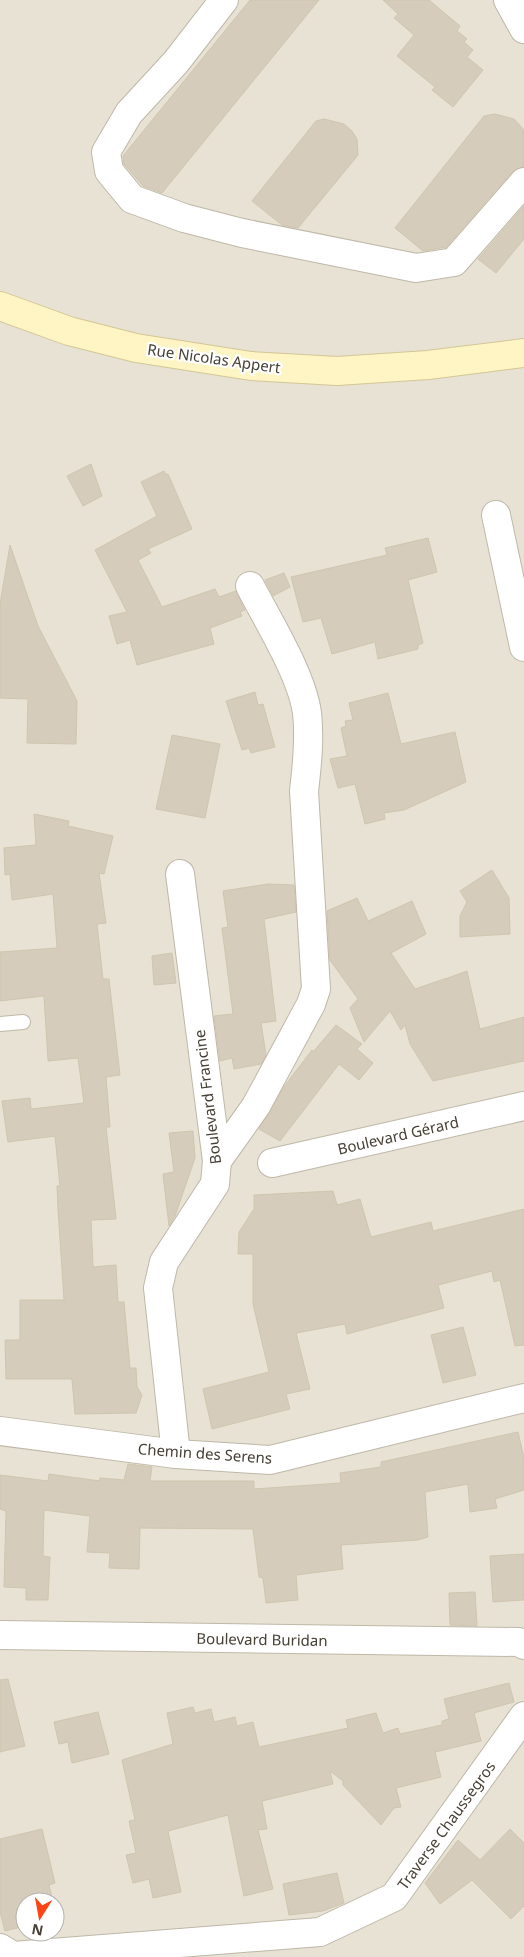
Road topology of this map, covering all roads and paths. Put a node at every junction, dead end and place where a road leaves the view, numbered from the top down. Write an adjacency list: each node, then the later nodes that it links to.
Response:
1 (224, 0): 4 (street)
2 (508, 0): 3 (street)
3 (524, 29)
4 (524, 182)
5 (0, 306): 6 (street, Rue Nicolas Appert)
6 (524, 352)
7 (496, 515): 9 (street)
8 (250, 586): 14 (street)
9 (524, 647)
10 (180, 874): 14 (street, Boulevard Francine)
11 (23, 1022): 12 (lane)
12 (0, 1024)
13 (524, 1106): 15 (street, Boulevard Gérard)
14 (217, 1160): 18 (street, Boulevard Francine)
15 (272, 1163)
16 (524, 1398): 18 (street, Chemin des Serens)
17 (0, 1431): 18 (street, Chemin des Serens)
18 (176, 1454)
19 (0, 1635): 20 (street, Boulevard Buridan)
20 (524, 1645)
21 (524, 1716): 22 (street, Traverse Chaussegros)
22 (0, 1948)

